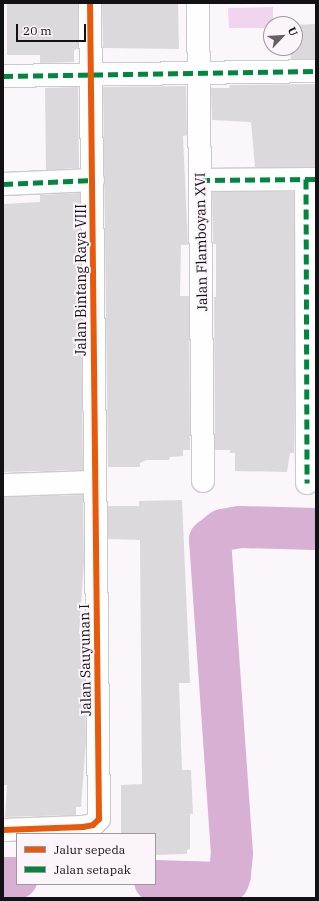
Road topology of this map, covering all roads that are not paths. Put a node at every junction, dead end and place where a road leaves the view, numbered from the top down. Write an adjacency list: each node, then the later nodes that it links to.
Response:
1 (90, 3): 6 (street, Jalan Bintang Raya VIII)
2 (198, 3): 4 (street, Jalan Flamboyan XVI)
3 (316, 71): 4 (street)
4 (199, 72): 6 (street); 9 (street, Jalan Flamboyan XVI)
5 (3, 76): 6 (street)
6 (91, 77): 8 (street, Jalan Bintang Raya VIII)
7 (311, 179): 9 (street); 13 (street)
8 (93, 180): 10 (street); 12 (street, Jalan Bintang Raya VIII)
9 (200, 180): 11 (street, Jalan Flamboyan XVI)
10 (3, 184)
11 (203, 481)
12 (95, 482): 14 (street); 15 (street, Jalan Sauyunan I)
13 (306, 483)
14 (3, 485)
15 (3, 830)

